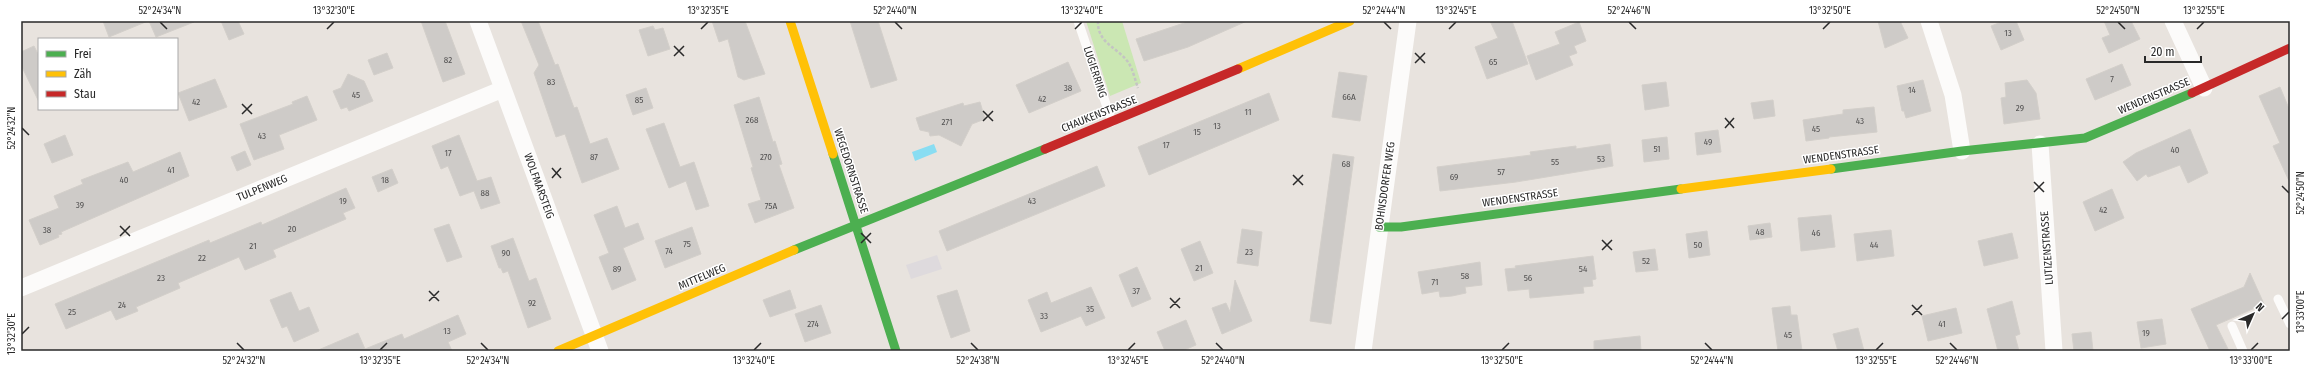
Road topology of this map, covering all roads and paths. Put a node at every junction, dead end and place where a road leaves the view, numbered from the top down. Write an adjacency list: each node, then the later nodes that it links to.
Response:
1 (478, 21): 12 (street, WOLFMARSTEIG)
2 (790, 21): 16 (street, WEGEDORNSTRASSE)
3 (1078, 21): 13 (lane, LUGIERRING)
4 (1098, 21): 10 (path)
5 (1350, 21): 13 (street, CHAUKENSTRASSE)
6 (1408, 21): 17 (street, BOHNSDORFER WEG)
7 (1930, 21): 15 (street)
8 (2173, 21): 11 (street)
9 (2290, 48): 11 (street, WENDENSTRASSE)
10 (1138, 88)
11 (2204, 88): 14 (street, WENDENSTRASSE)
12 (503, 89): 18 (street, TULPENWEG); 22 (street, WOLFMARSTEIG)
13 (1112, 122): 16 (street, CHAUKENSTRASSE)
14 (2040, 144): 15 (street, WENDENSTRASSE); 26 (street, LUTIZENSTRASSE)
15 (1962, 151): 17 (street, WENDENSTRASSE)
16 (855, 224): 22 (street, MITTELWEG); 24 (street, WEGEDORNSTRASSE)
17 (1379, 227): 25 (street, BOHNSDORFER WEG)
18 (21, 288)
19 (2278, 299): 20 (lane)
20 (2290, 324)
21 (2232, 326): 27 (lane)
22 (597, 344): 23 (street, MITTELWEG)
23 (558, 351)
24 (896, 351)
25 (1363, 351)
26 (2054, 351)
27 (2243, 351)

